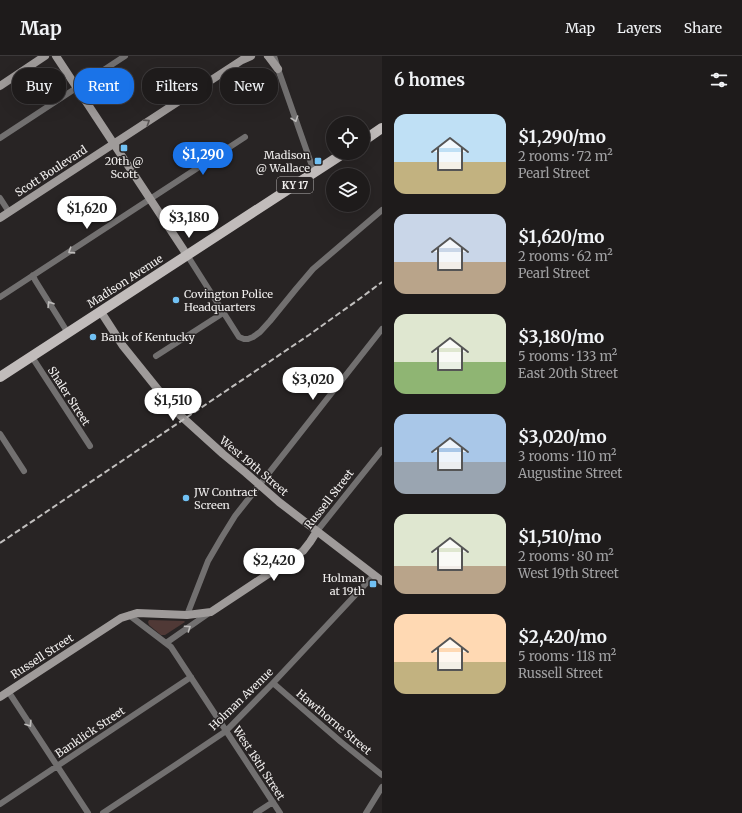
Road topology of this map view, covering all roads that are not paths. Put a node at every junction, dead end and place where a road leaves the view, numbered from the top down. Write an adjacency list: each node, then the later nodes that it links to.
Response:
1 (45, 56): 13 (street)
2 (56, 56): 12 (street)
3 (125, 56): 8 (street)
4 (251, 56): 7 (street, Scott Boulevard)
5 (268, 56): 9 (street)
6 (274, 56): 10 (street)
7 (244, 58): 20 (street, Scott Boulevard, one-way to 7)
8 (106, 68)
9 (277, 68)
10 (278, 68)
11 (278, 69): 22 (street, one-way to 22)
12 (74, 83)
13 (0, 86)
14 (74, 89): 19 (street)
15 (88, 104): 20 (street)
16 (382, 128): 17 (main road)
17 (370, 136)
18 (245, 137): 24 (street)
19 (0, 138)
20 (114, 143): 24 (street); 26 (street, Scott Boulevard)
21 (333, 160): 22 (main road, Madison Avenue / KY 17)
22 (315, 172): 28 (main road, Madison Avenue / KY 17)
23 (0, 198): 26 (street)
24 (151, 199): 28 (street); 29 (street, one-way to 29)
25 (382, 210): 32 (street)
26 (9, 212): 27 (street, Scott Boulevard)
27 (0, 218)
28 (187, 255): 31 (main road, Madison Avenue / KY 17); 32 (street)
29 (33, 275): 30 (street); 34 (street, one-way to 29)
30 (0, 297)
31 (101, 312): 34 (main road, Madison Avenue / KY 17); 42 (street, West 19th Street)
32 (223, 313): 35 (street)
33 (382, 329): 42 (street)
34 (68, 333): 36 (main road, Madison Avenue / KY 17)
35 (156, 356)
36 (32, 357): 37 (main road, Madison Avenue / KY 17); 39 (street, Shaler Street)
37 (0, 377)
38 (0, 434): 41 (street)
39 (90, 446)
40 (381, 453): 43 (street, Russell Street)
41 (24, 471)
42 (260, 484): 43 (street, West 19th Street); 48 (street)
43 (317, 531): 44 (street, West 19th Street); 46 (street, Russell Street)
44 (374, 575): 45 (street, West 19th Street); 51 (street, Holman Avenue)
45 (382, 581)
46 (211, 612): 48 (street, Russell Street); 49 (street, Russell Street, one-way to 46)
47 (129, 615): 48 (street, Russell Street); 49 (street, West 18th Street); 52 (street, Russell Street)
48 (187, 615)
49 (166, 643): 50 (street, West 18th Street)
50 (191, 677): 54 (street, West 18th Street); 55 (street, Banklick Street)
51 (273, 683): 54 (street, Holman Avenue); 56 (street, Hawthorne Street)
52 (8, 691): 53 (street, Russell Street); 55 (street, one-way to 55)
53 (0, 697)
54 (226, 731): 58 (street, West 18th Street); 61 (street, Holman Avenue)
55 (57, 766): 59 (street, Banklick Street); 60 (street)
56 (382, 775)
57 (382, 787): 64 (street)
58 (273, 802): 62 (street); 63 (street, West 18th Street)
59 (0, 804)
60 (88, 813)
61 (102, 813)
62 (256, 813)
63 (280, 813)
64 (366, 813)

